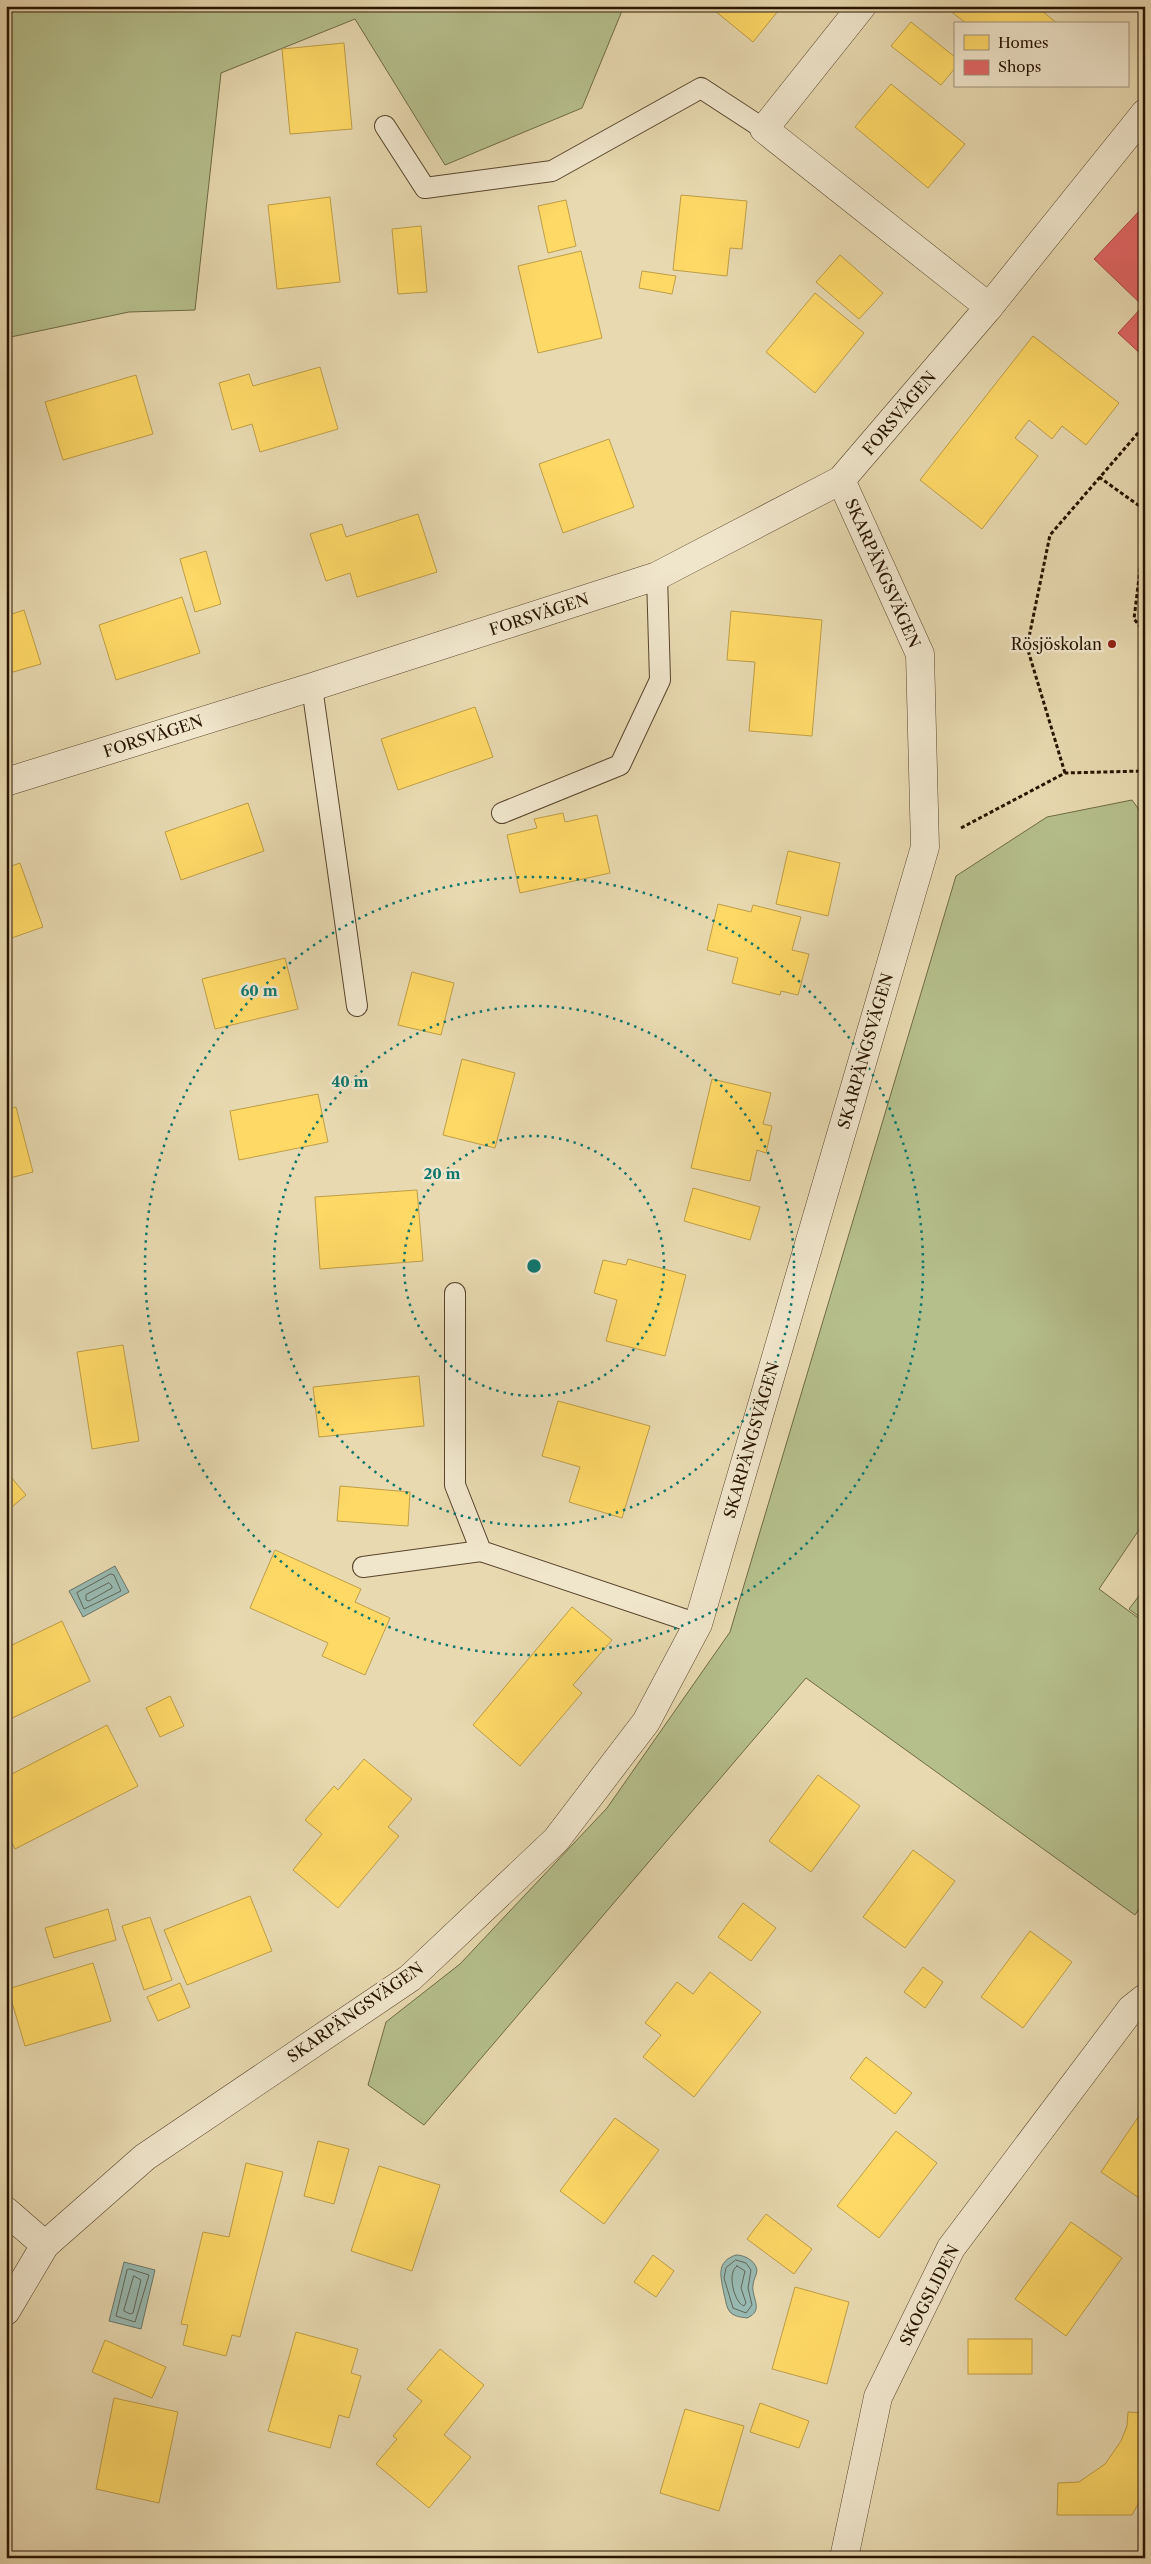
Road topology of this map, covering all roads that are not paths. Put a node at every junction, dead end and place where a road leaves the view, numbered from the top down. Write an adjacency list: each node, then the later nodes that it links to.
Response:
1 (862, 6): 4 (street)
2 (1145, 113): 5 (street, FORSVÄGEN)
3 (385, 126): 4 (lane)
4 (764, 129): 5 (street)
5 (989, 307): 6 (street, FORSVÄGEN)
6 (841, 480): 7 (street, FORSVÄGEN); 15 (street, SKARPÄNGSVÄGEN)
7 (657, 576): 8 (street, FORSVÄGEN); 10 (lane)
8 (312, 687): 9 (street, FORSVÄGEN); 11 (lane)
9 (6, 782)
10 (502, 813)
11 (357, 1006)
12 (455, 1293): 13 (lane)
13 (481, 1551): 14 (lane); 15 (lane)
14 (363, 1567)
15 (698, 1624): 18 (street, SKARPÄNGSVÄGEN)
16 (1145, 1998): 20 (street, SKOGSLIDEN)
17 (6, 2211): 18 (street)
18 (46, 2245): 19 (street, SKARPÄNGSVÄGEN)
19 (6, 2311)
20 (844, 2558)

